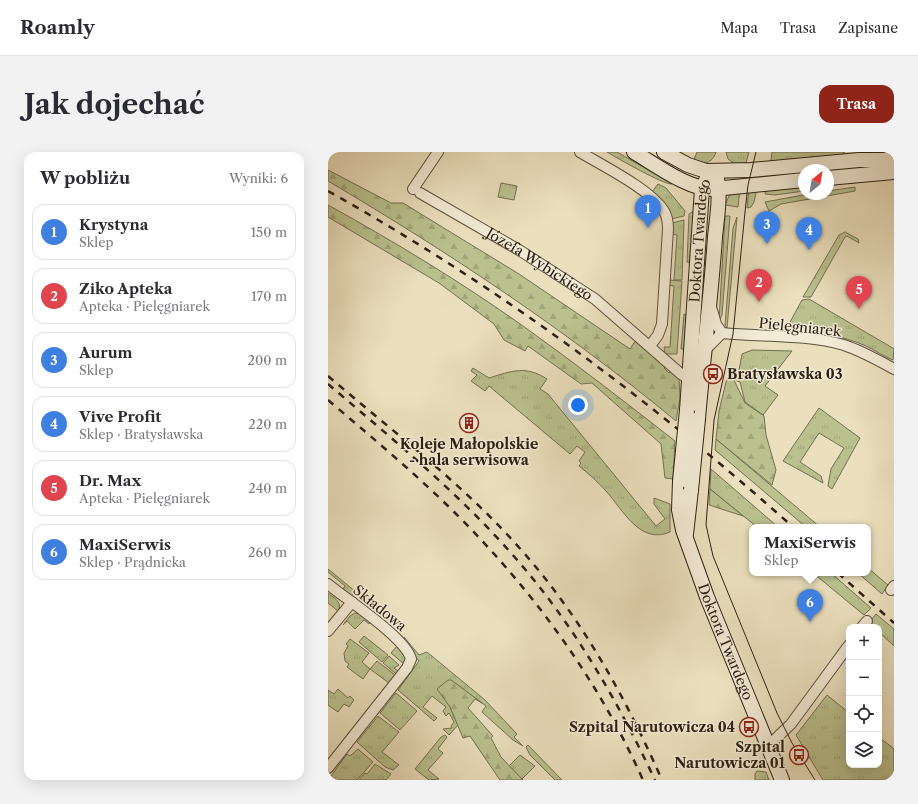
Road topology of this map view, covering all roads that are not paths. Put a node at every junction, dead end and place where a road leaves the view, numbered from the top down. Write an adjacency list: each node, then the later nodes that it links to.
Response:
1 (438, 152): 14 (street, Józefa Wybickiego)
2 (580, 152): 14 (street)
3 (634, 152): 10 (street)
4 (664, 152): 6 (street)
5 (894, 160): 6 (street)
6 (715, 171): 10 (street, Doktora Twardego); 11 (street, Doktora Twardego)
7 (894, 172): 8 (street)
8 (834, 177)
9 (798, 181): 11 (street)
10 (702, 189): 11 (street); 17 (street, Doktora Twardego)
11 (718, 189): 12 (street, Doktora Twardego)
12 (710, 306): 13 (street); 15 (street, Doktora Twardego)
13 (722, 333): 15 (street); 16 (street, Pielęgniarek)
14 (650, 346): 17 (street, Józefa Wybickiego)
15 (703, 352): 18 (street, Doktora Twardego, bridge)
16 (894, 369)
17 (690, 379): 18 (street, Doktora Twardego, bridge)
18 (686, 536): 23 (street, Doktora Twardego)
19 (328, 584): 20 (street, Składowa)
20 (352, 602): 21 (street); 24 (street, Składowa)
21 (328, 631)
22 (846, 649): 23 (street)
23 (768, 746): 25 (street, Doktora Twardego)
24 (328, 768)
25 (782, 780)

